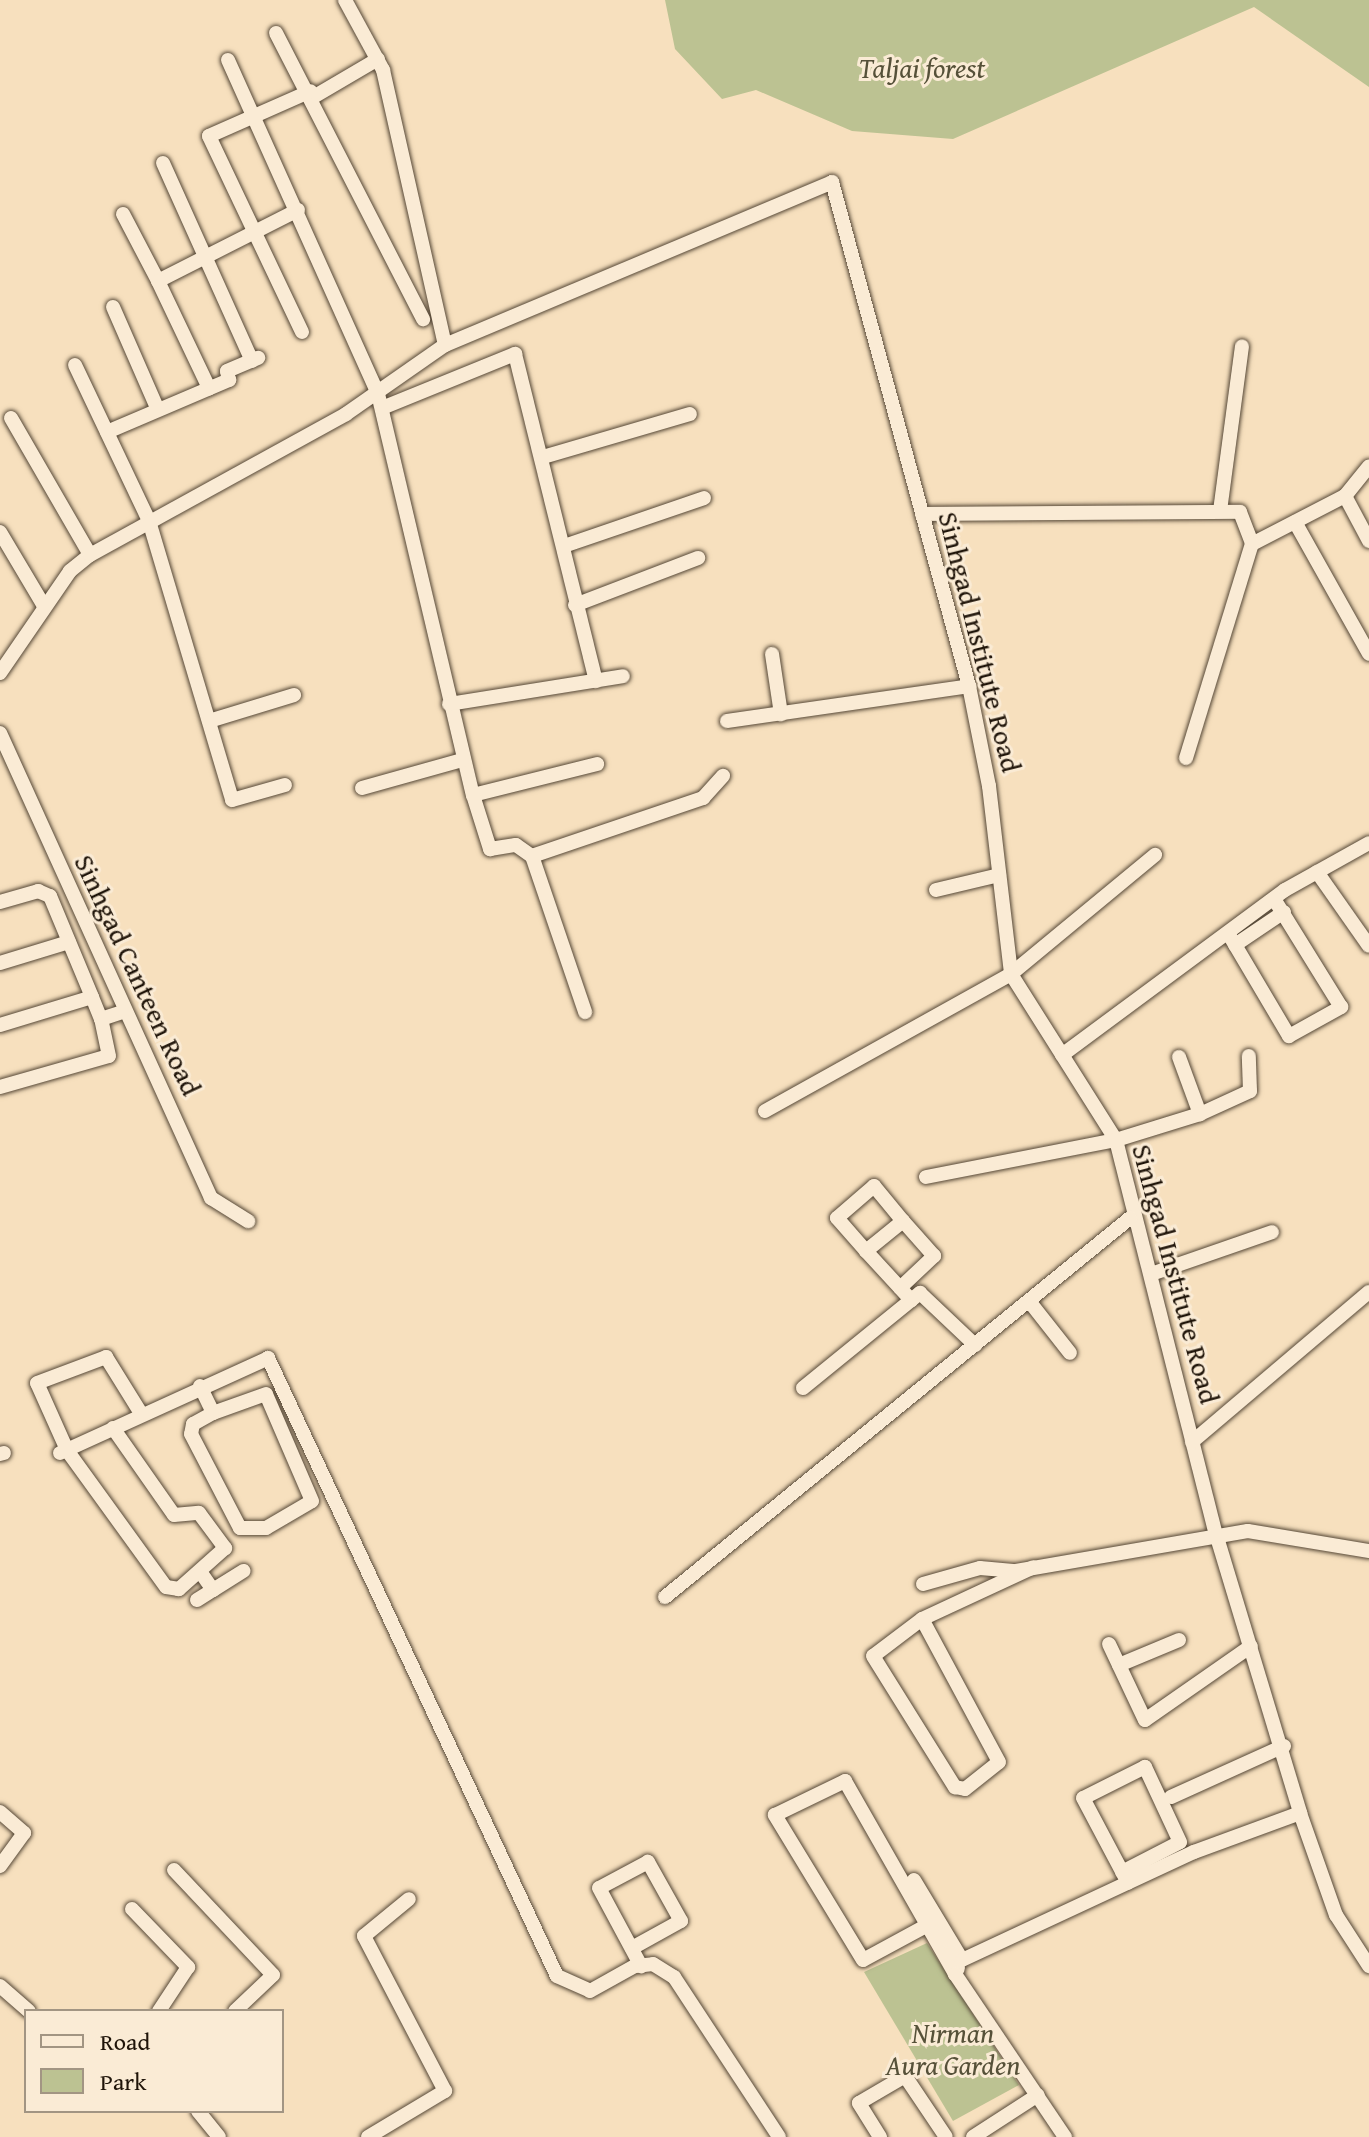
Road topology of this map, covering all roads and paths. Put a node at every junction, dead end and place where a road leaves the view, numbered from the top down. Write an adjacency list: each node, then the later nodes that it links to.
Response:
1 (345, 0): 3 (street)
2 (276, 33): 5 (street)
3 (378, 59): 5 (street); 16 (street)
4 (228, 60): 6 (street)
5 (313, 94): 6 (street); 14 (street)
6 (255, 116): 8 (street); 10 (street)
7 (163, 163): 11 (street)
8 (298, 210): 10 (street); 20 (street)
9 (123, 214): 12 (street)
10 (255, 232): 11 (street); 15 (street)
11 (206, 257): 12 (street); 19 (street)
12 (158, 281): 19 (street)
13 (113, 307): 21 (street)
14 (423, 319)
15 (302, 332)
16 (445, 345): 20 (street); 30 (street, Sinhgad Institute Road)
17 (1242, 346): 29 (street)
18 (75, 365): 24 (street)
19 (209, 388): 21 (street)
20 (380, 401): 25 (street); 31 (street); 48 (street)
21 (158, 410): 24 (street)
22 (690, 414): 25 (street)
23 (11, 418): 37 (street)
24 (107, 432): 31 (street)
25 (543, 457): 36 (street)
26 (1369, 466): 27 (street)
27 (1345, 496): 32 (street); 34 (street)
28 (704, 498): 36 (street)
29 (1220, 511): 30 (street); 35 (street)
30 (922, 514): 46 (street, Sinhgad Institute Road)
31 (149, 521): 37 (street); 50 (street)
32 (1295, 522): 35 (street); 42 (street)
33 (0, 532): 40 (street)
34 (1369, 541)
35 (1252, 544): 53 (street)
36 (564, 546): 39 (street)
37 (90, 555): 40 (street)
38 (698, 558): 39 (street)
39 (575, 605): 45 (street)
40 (44, 606): 43 (street)
41 (772, 654): 49 (street)
42 (1369, 654)
43 (0, 673)
44 (623, 676): 45 (street)
45 (596, 681): 48 (street)
46 (969, 686): 49 (street); 64 (street, Sinhgad Institute Road)
47 (294, 695): 50 (street)
48 (449, 704): 54 (street)
49 (781, 714): 51 (street)
50 (209, 721): 57 (street)
51 (727, 721)
52 (0, 733): 77 (street, Sinhgad Canteen Road)
53 (1186, 758)
54 (462, 760): 58 (street); 59 (street)
55 (597, 764): 59 (street)
56 (723, 776): 62 (street)
57 (285, 785)
58 (362, 788)
59 (473, 795): 62 (street)
60 (1369, 843): 63 (street)
61 (1155, 855): 75 (street)
62 (532, 856): 78 (street)
63 (1317, 872): 66 (street); 73 (street)
64 (999, 875): 65 (street); 75 (street, Sinhgad Institute Road)
65 (936, 890)
66 (1274, 899): 68 (street); 69 (street)
67 (0, 902): 72 (street)
68 (1284, 912): 70 (street); 71 (street)
69 (1252, 915): 70 (street); 71 (street)
70 (1260, 929): 71 (street)
71 (1231, 939): 81 (street)
72 (69, 942): 74 (street); 76 (street)
73 (1369, 946)
74 (0, 963)
75 (1011, 974): 81 (street, Sinhgad Institute Road); 85 (street)
76 (92, 997): 79 (street); 80 (street)
77 (123, 1012): 79 (street); 90 (street, Sinhgad Canteen Road)
78 (585, 1012)
79 (101, 1019): 84 (street)
80 (0, 1025)
81 (1062, 1055): 87 (street, Sinhgad Institute Road)
82 (1249, 1056): 86 (street)
83 (1179, 1057): 86 (street)
84 (0, 1087)
85 (765, 1111)
86 (1200, 1114): 87 (street)
87 (1116, 1140): 88 (street); 89 (street, Sinhgad Institute Road)
88 (926, 1177)
89 (1130, 1218): 94 (street, Sinhgad Institute Road); 98 (street)
90 (248, 1221)
91 (903, 1221): 93 (street); 93 (street); 95 (street)
92 (1272, 1232): 94 (street)
93 (866, 1251): 95 (street)
94 (1151, 1274): 106 (street, Sinhgad Institute Road)
95 (900, 1288): 97 (street)
96 (1369, 1292): 106 (street)
97 (911, 1300): 99 (street); 102 (street)
98 (1029, 1301): 99 (street); 100 (street)
99 (975, 1345): 115 (street)
100 (1070, 1353)
101 (200, 1386): 103 (street); 104 (street); 134 (street)
102 (803, 1388)
103 (213, 1413): 103 (street)
104 (142, 1415): 105 (street); 107 (street)
105 (113, 1428): 107 (street); 112 (street)
106 (1192, 1442): 108 (street, Sinhgad Institute Road)
107 (63, 1452): 112 (street)
108 (1216, 1534): 109 (street); 110 (street); 120 (street, Sinhgad Institute Road)
109 (1369, 1551)
110 (1034, 1567): 113 (street); 117 (street)
111 (244, 1571): 114 (street)
112 (201, 1573): 114 (street)
113 (923, 1584)
114 (213, 1590): 116 (street)
115 (665, 1597)
116 (197, 1600)
117 (922, 1619): 117 (street)
118 (1179, 1640): 121 (street)
119 (1109, 1644): 121 (street)
120 (1251, 1646): 121 (street); 122 (street, Sinhgad Institute Road)
121 (1119, 1665)
122 (1284, 1746): 123 (street); 125 (street, Sinhgad Institute Road)
123 (1171, 1797)
124 (0, 1812): 126 (street)
125 (1300, 1813): 128 (street); 135 (street, Sinhgad Institute Road)
126 (0, 1866)
127 (174, 1870): 140 (street)
128 (1125, 1878): 128 (street); 136 (street)
129 (914, 1880): 136 (street)
130 (409, 1899): 144 (street)
131 (132, 1909): 139 (street)
132 (924, 1927): 132 (street); 136 (street)
133 (632, 1948): 133 (street); 134 (street)
134 (641, 1966): 145 (street)
135 (1369, 1966)
136 (958, 1967): 141 (street)
137 (0, 1986): 138 (street)
138 (27, 2009)
139 (160, 2009)
140 (237, 2009)
141 (1038, 2095): 148 (street); 149 (street)
142 (200, 2113): 143 (street)
143 (219, 2137)
144 (368, 2137)
145 (779, 2137)
146 (880, 2137): 147 (street)
147 (946, 2137)
148 (973, 2137)
149 (1065, 2137)

